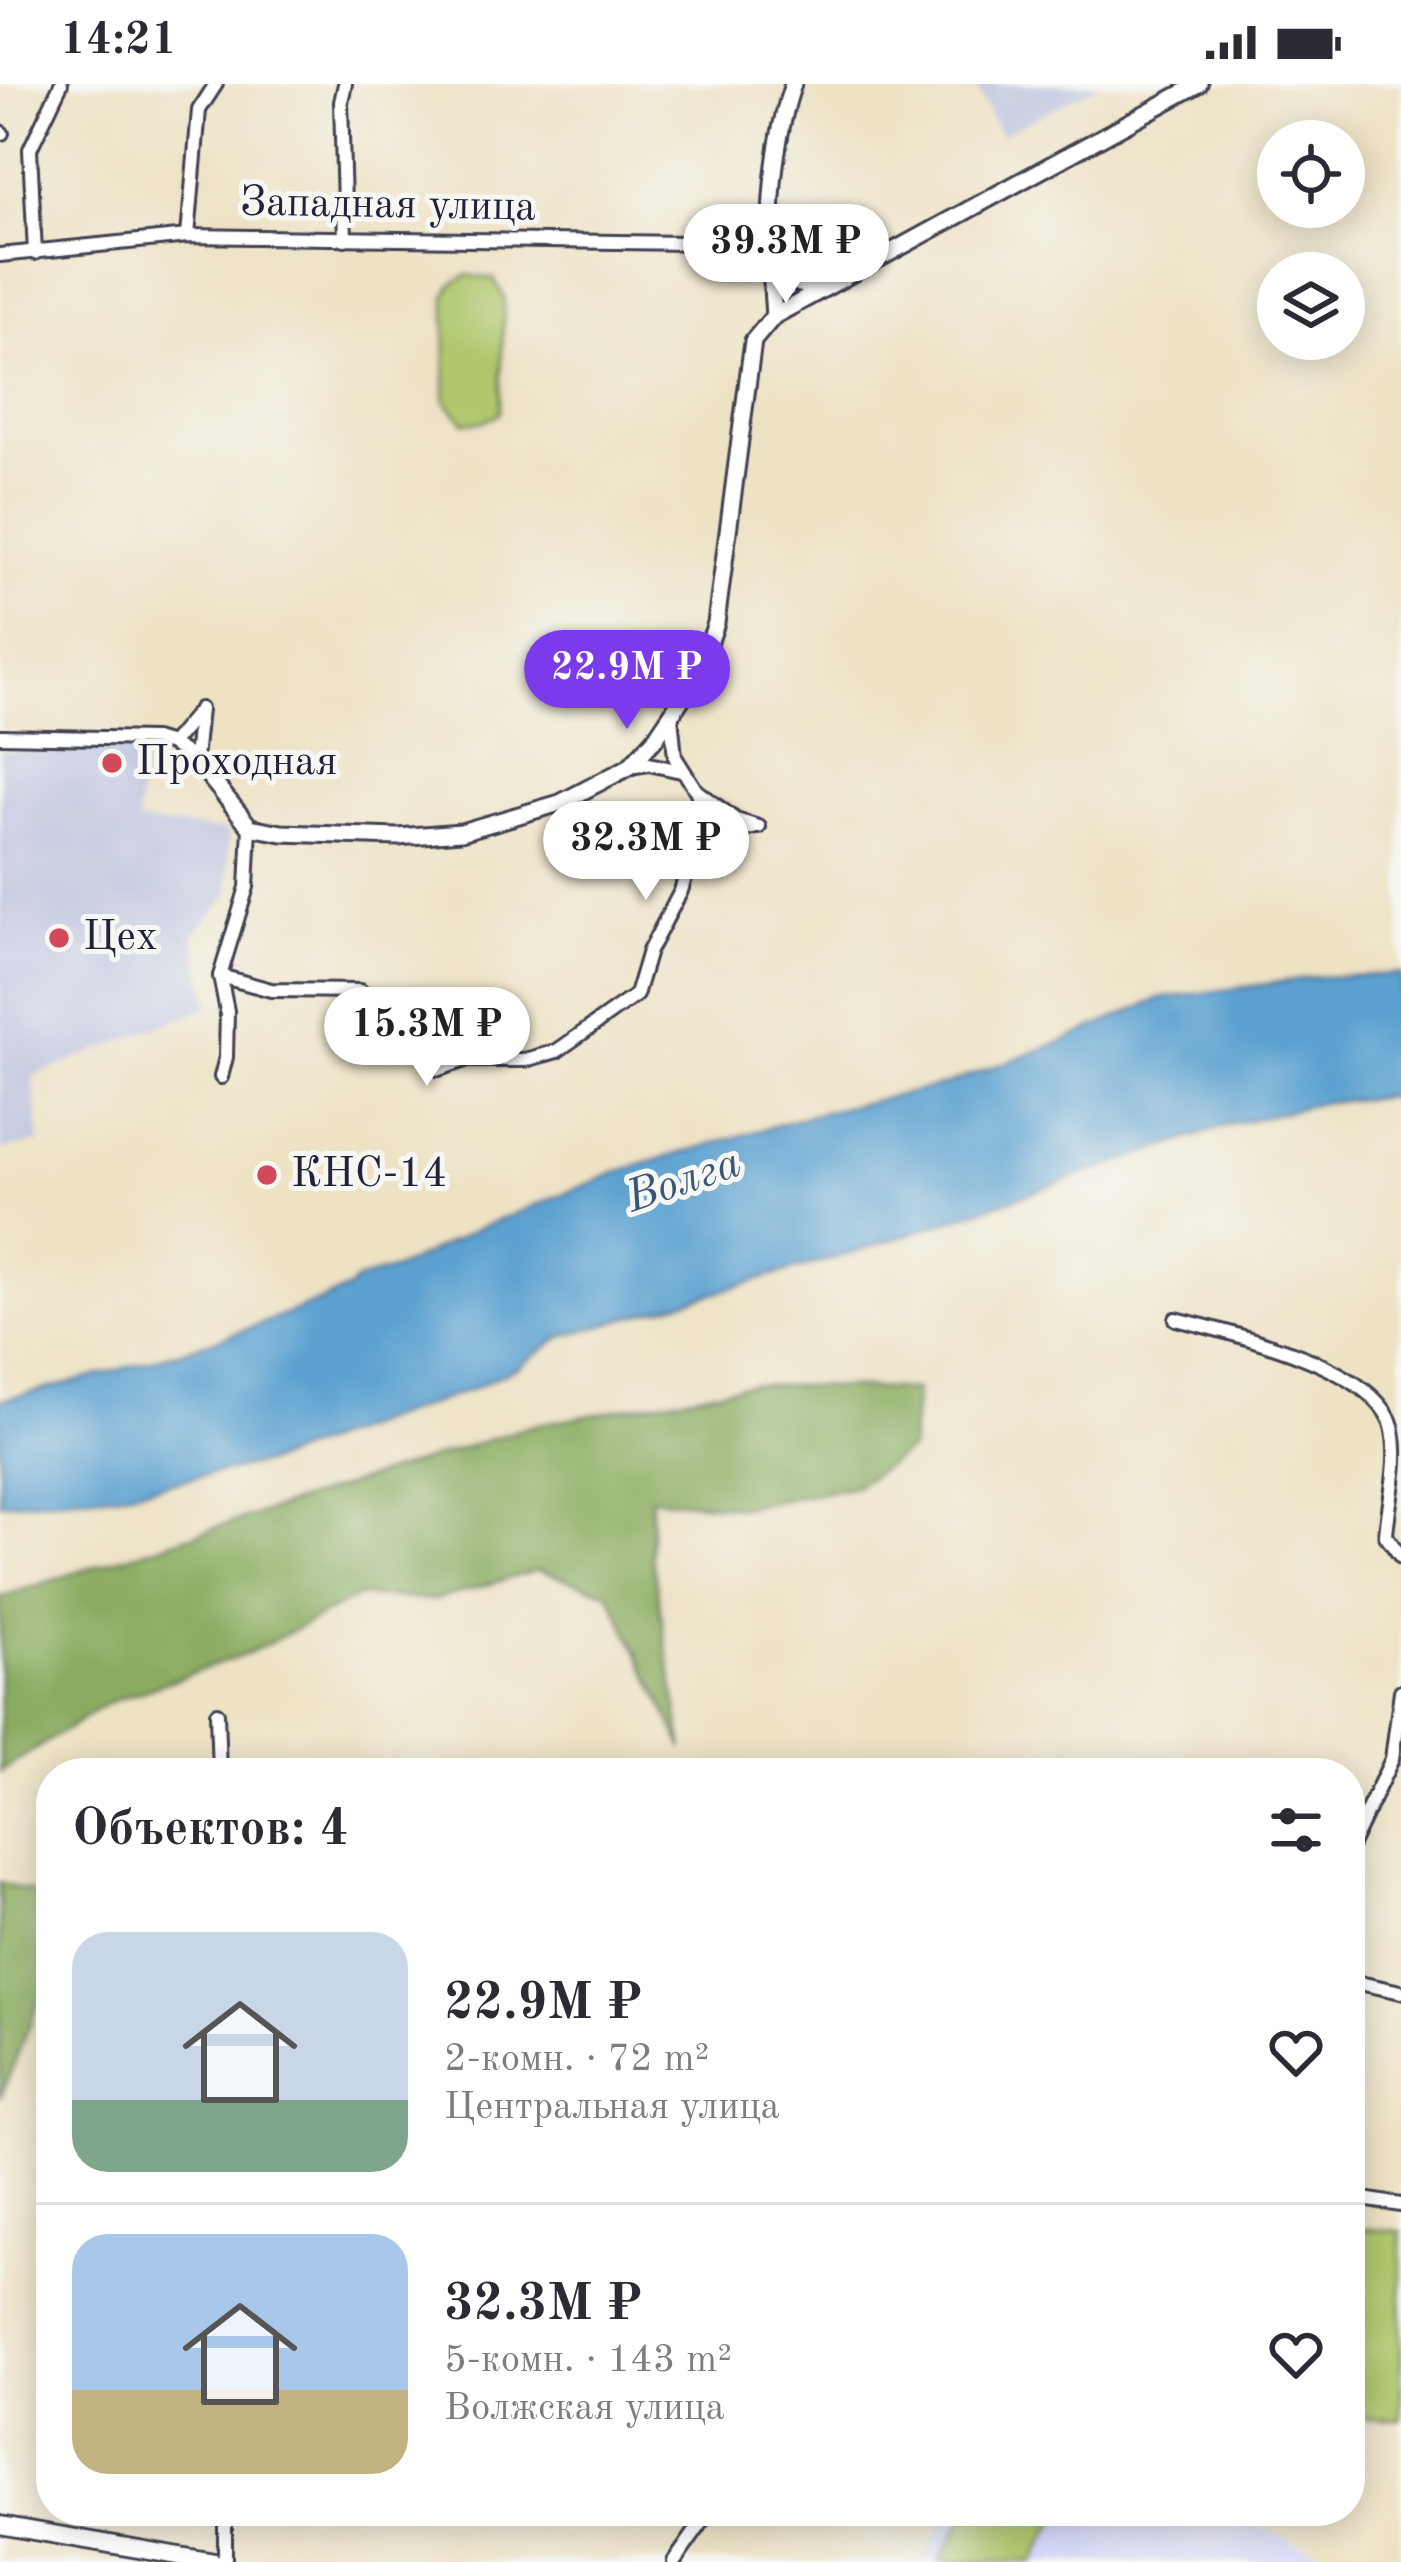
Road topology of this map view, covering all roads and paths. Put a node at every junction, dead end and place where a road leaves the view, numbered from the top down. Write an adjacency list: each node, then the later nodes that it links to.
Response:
1 (61, 84): 8 (street)
2 (216, 84): 6 (street)
3 (345, 84): 7 (street)
4 (794, 84): 10 (street)
5 (1199, 84): 11 (street)
6 (188, 236): 7 (street, Западная улица); 8 (street, Западная улица)
7 (345, 239): 10 (street, Западная улица)
8 (35, 253): 9 (street, Западная улица)
9 (0, 255)
10 (770, 266): 11 (street); 12 (street)
11 (820, 289): 12 (street)
12 (773, 316): 13 (street)
13 (671, 716): 17 (street); 18 (street)
14 (0, 736): 15 (street)
15 (172, 744): 16 (street); 16 (street)
16 (195, 759): 20 (street)
17 (629, 767): 18 (street); 20 (street)
18 (681, 771): 19 (street)
19 (698, 792): 21 (street); 21 (street)
20 (250, 827): 22 (street)
21 (711, 840): 22 (street)
22 (220, 976): 23 (street)
23 (221, 1077)
24 (1176, 1319): 25 (street)
25 (1401, 1557)
26 (1401, 1691): 29 (street)
27 (218, 1713): 28 (street)
28 (219, 1758)
29 (1365, 1815)
30 (1365, 1985): 31 (street)
31 (1401, 1992)
32 (1365, 2200): 33 (street)
33 (1401, 2206)
34 (0, 2525): 37 (main road)
35 (225, 2526): 38 (street)
36 (699, 2526): 39 (street)
37 (214, 2562)
38 (225, 2562)
39 (674, 2562)

